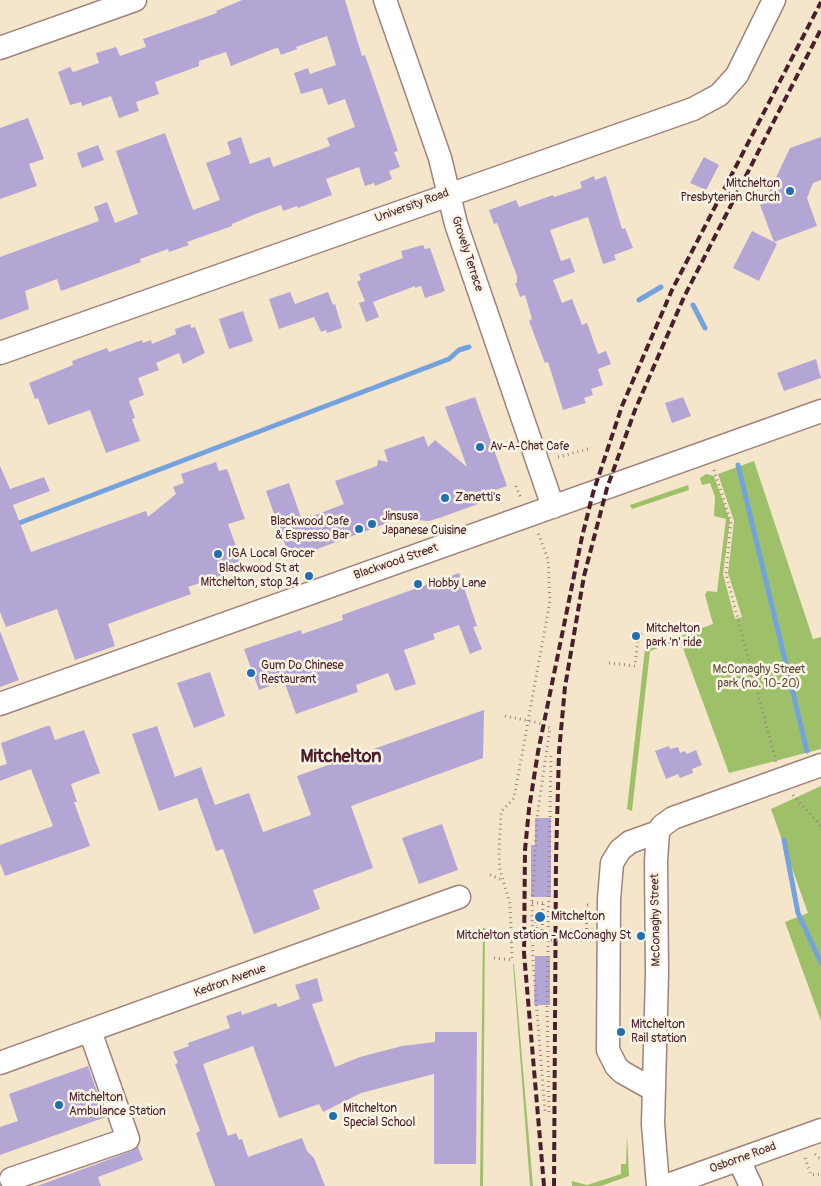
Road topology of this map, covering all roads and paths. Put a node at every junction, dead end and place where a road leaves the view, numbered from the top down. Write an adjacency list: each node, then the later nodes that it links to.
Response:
1 (135, 0): 4 (street)
2 (385, 0): 5 (street, Grovely Terrace)
3 (774, 0): 5 (street, University Road)
4 (0, 48)
5 (448, 193): 6 (street, University Road); 13 (street, Grovely Terrace)
6 (0, 353)
7 (821, 411): 13 (street, Blackwood Street)
8 (592, 448): 9 (path)
9 (558, 458)
10 (714, 470): 22 (path)
11 (516, 486): 12 (path)
12 (522, 505)
13 (553, 506): 17 (street, Blackwood Street)
14 (538, 533): 19 (path)
15 (654, 624): 16 (path)
16 (609, 663)
17 (0, 704)
18 (505, 716): 19 (path)
19 (527, 721): 27 (path); 29 (path)
20 (552, 755): 31 (path)
21 (821, 765): 25 (street)
22 (778, 767)
23 (790, 791): 24 (path)
24 (821, 826)
25 (658, 832): 40 (street, McConaghy Street); 40 (street)
26 (490, 875): 27 (path)
27 (503, 880): 34 (path)
28 (459, 897): 38 (street, Kedron Avenue)
29 (532, 903): 30 (path); 31 (path)
30 (542, 903): 31 (path); 36 (path)
31 (549, 903)
32 (586, 905): 36 (path, bridge)
33 (536, 917): 35 (path)
34 (511, 940): 35 (path, bridge); 37 (path)
35 (537, 940): 36 (path, bridge)
36 (542, 940)
37 (494, 958)
38 (90, 1031): 39 (street, Kedron Avenue); 47 (street)
39 (0, 1063)
40 (654, 1090): 48 (street, McConaghy Street)
41 (821, 1130): 44 (street, Osborne Road)
42 (815, 1154): 45 (path)
43 (805, 1158): 46 (path)
44 (739, 1160): 49 (street, Osborne Road); 50 (street)
45 (821, 1160)
46 (821, 1174)
47 (11, 1179)
48 (658, 1186)
49 (665, 1186)
50 (750, 1186)

